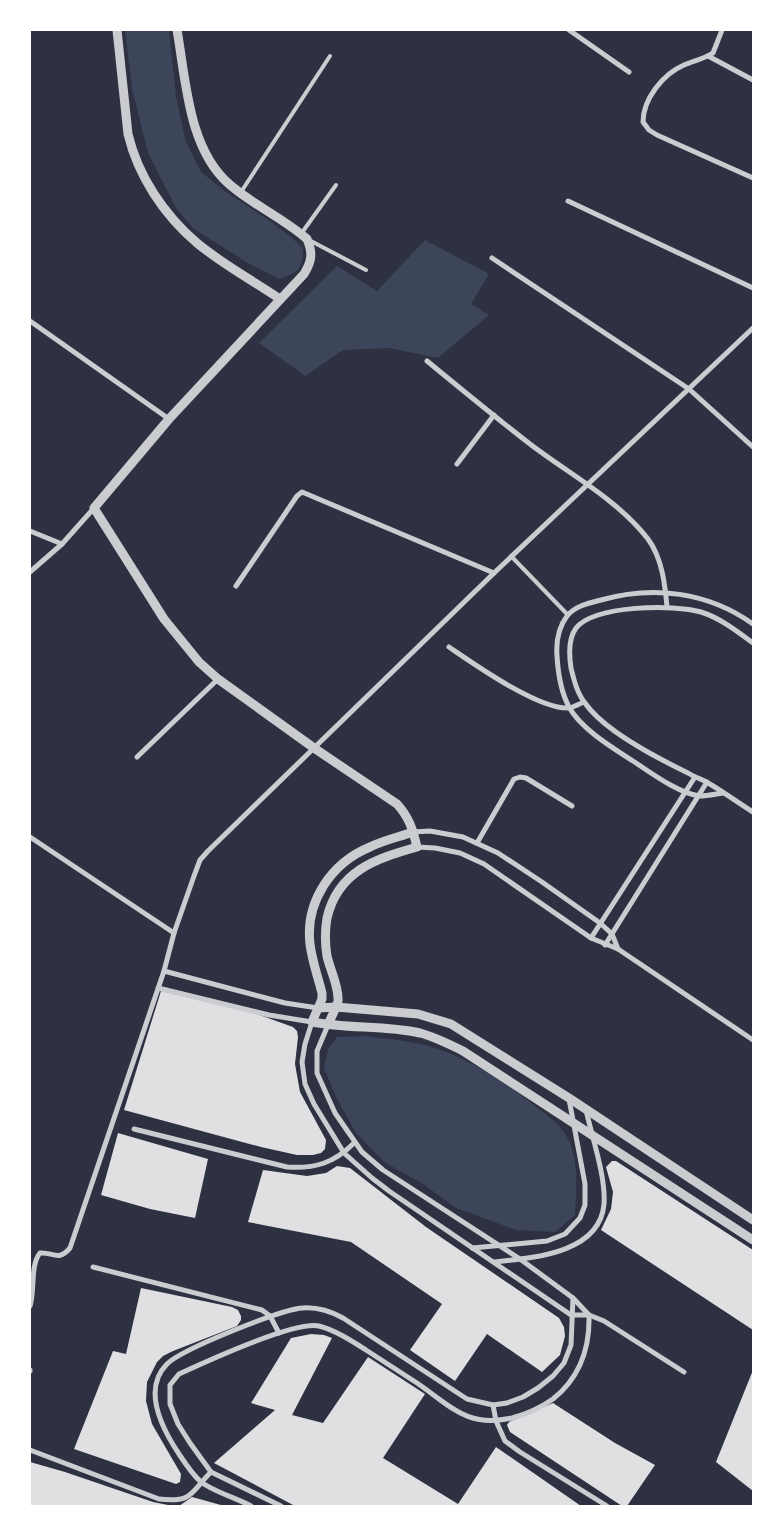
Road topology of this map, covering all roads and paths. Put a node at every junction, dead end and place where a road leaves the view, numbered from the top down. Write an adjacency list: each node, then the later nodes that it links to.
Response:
1 (117, 30): 17 (street)
2 (177, 30): 11 (street)
3 (570, 30): 7 (street)
4 (722, 30): 6 (street)
5 (330, 56): 11 (lane)
6 (708, 56): 8 (street); 9 (street)
7 (629, 72)
8 (753, 80)
9 (753, 178)
10 (336, 185): 13 (lane)
11 (240, 193): 13 (street)
12 (568, 201): 16 (street)
13 (304, 236): 15 (lane); 17 (street)
14 (492, 258): 21 (street)
15 (366, 270)
16 (753, 288)
17 (280, 299): 23 (street)
18 (30, 321): 23 (street)
19 (753, 328): 21 (street)
20 (427, 361): 22 (street)
21 (689, 389): 24 (street); 26 (street)
22 (494, 415): 25 (street); 26 (street)
23 (169, 419): 27 (street)
24 (753, 447)
25 (457, 464)
26 (588, 484): 30 (street); 34 (street)
27 (94, 508): 29 (street); 40 (street)
28 (30, 531): 29 (street)
29 (62, 544): 31 (street)
30 (511, 556): 32 (street); 36 (lane)
31 (30, 572)
32 (494, 572): 33 (street); 43 (street)
33 (236, 586)
34 (666, 592): 35 (street); 36 (street); 37 (street)
35 (667, 607): 38 (street); 41 (street)
36 (568, 615): 42 (street)
37 (753, 624)
38 (753, 643)
39 (449, 647): 42 (street)
40 (218, 679): 43 (street); 44 (street)
41 (584, 702): 42 (street); 45 (street)
42 (570, 708): 47 (street)
43 (314, 748): 52 (street); 57 (street)
44 (137, 757)
45 (695, 777): 46 (street); 47 (street)
46 (708, 782): 48 (street); 49 (street)
47 (686, 791): 49 (street); 56 (street)
48 (723, 793): 49 (street); 51 (street)
49 (700, 796): 58 (street)
50 (572, 806): 54 (street)
51 (753, 812)
52 (413, 832): 54 (street); 55 (street); 64 (street)
53 (30, 837): 57 (street)
54 (477, 843): 56 (street)
55 (417, 847): 59 (street); 65 (street)
56 (600, 923): 58 (street); 59 (street)
57 (174, 934): 62 (street)
58 (612, 934): 60 (street); 61 (street)
59 (591, 938): 60 (street)
60 (604, 945): 61 (street)
61 (618, 949): 68 (street)
62 (164, 971): 63 (street); 64 (street)
63 (158, 988): 66 (street); 84 (street)
64 (318, 1008): 65 (street); 66 (street)
65 (336, 1008): 67 (street); 69 (street)
66 (312, 1022): 67 (street); 75 (street)
67 (328, 1025): 71 (street); 74 (street)
68 (753, 1040)
69 (569, 1098): 70 (street); 71 (street)
70 (586, 1110): 73 (street); 76 (street)
71 (573, 1122): 73 (street); 78 (street)
72 (134, 1129): 75 (street)
73 (592, 1136): 77 (street); 80 (street)
74 (354, 1143): 75 (street); 78 (street)
75 (344, 1153): 79 (street)
76 (753, 1220)
77 (753, 1240)
78 (497, 1245): 79 (street); 80 (street)
79 (472, 1248): 81 (street)
80 (520, 1259): 81 (street); 83 (street)
81 (494, 1262): 85 (street)
82 (93, 1267): 87 (street)
83 (573, 1298): 85 (street); 86 (street)
84 (30, 1306)
85 (571, 1315): 86 (street); 90 (street)
86 (589, 1315): 89 (street); 91 (street)
87 (270, 1316): 88 (street); 90 (street); 94 (street)
88 (278, 1333): 91 (street); 93 (street)
89 (684, 1372)
90 (493, 1405): 91 (street)
91 (496, 1421): 97 (street)
92 (30, 1450): 94 (street)
93 (211, 1472): 94 (street); 96 (street)
94 (201, 1482): 95 (street)
95 (251, 1506)
96 (281, 1506)
97 (607, 1506)

